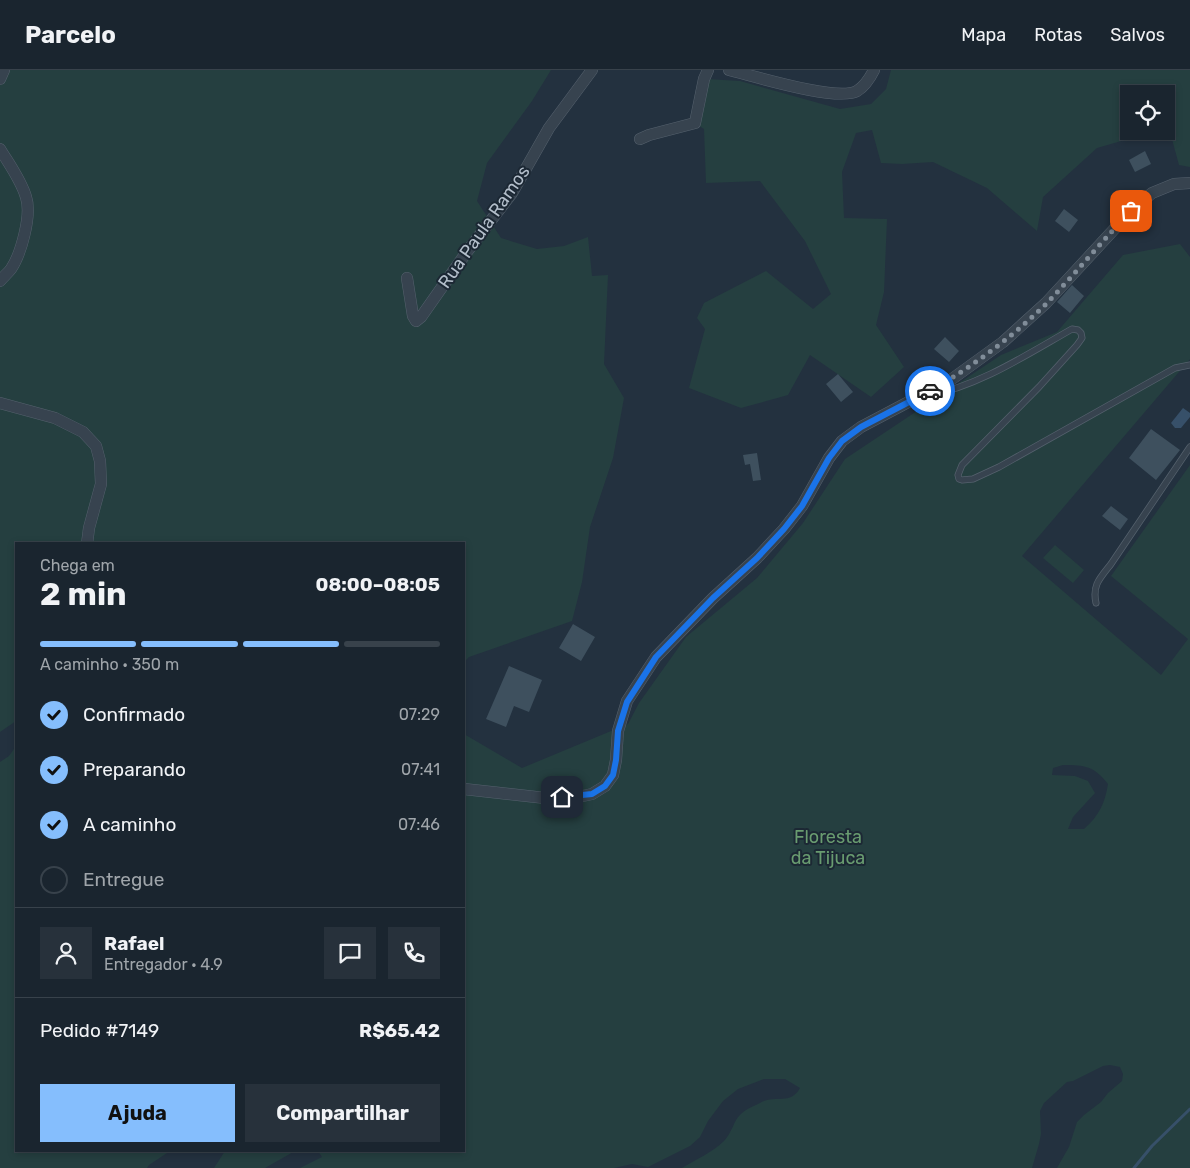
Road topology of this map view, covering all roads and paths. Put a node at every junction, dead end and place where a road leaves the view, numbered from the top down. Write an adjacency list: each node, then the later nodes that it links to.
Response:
1 (4, 70): 6 (street)
2 (592, 70): 10 (street, Rua Paula Ramos)
3 (708, 70): 7 (street)
4 (729, 70): 5 (street)
5 (874, 70)
6 (0, 79)
7 (640, 139)
8 (0, 149): 11 (street)
9 (1190, 183): 13 (street)
10 (407, 278)
11 (0, 281)
12 (1190, 366): 13 (lane)
13 (918, 398): 18 (street)
14 (0, 403): 16 (street)
15 (1190, 447): 17 (lane)
16 (87, 542)
17 (1096, 603)
18 (465, 789)

